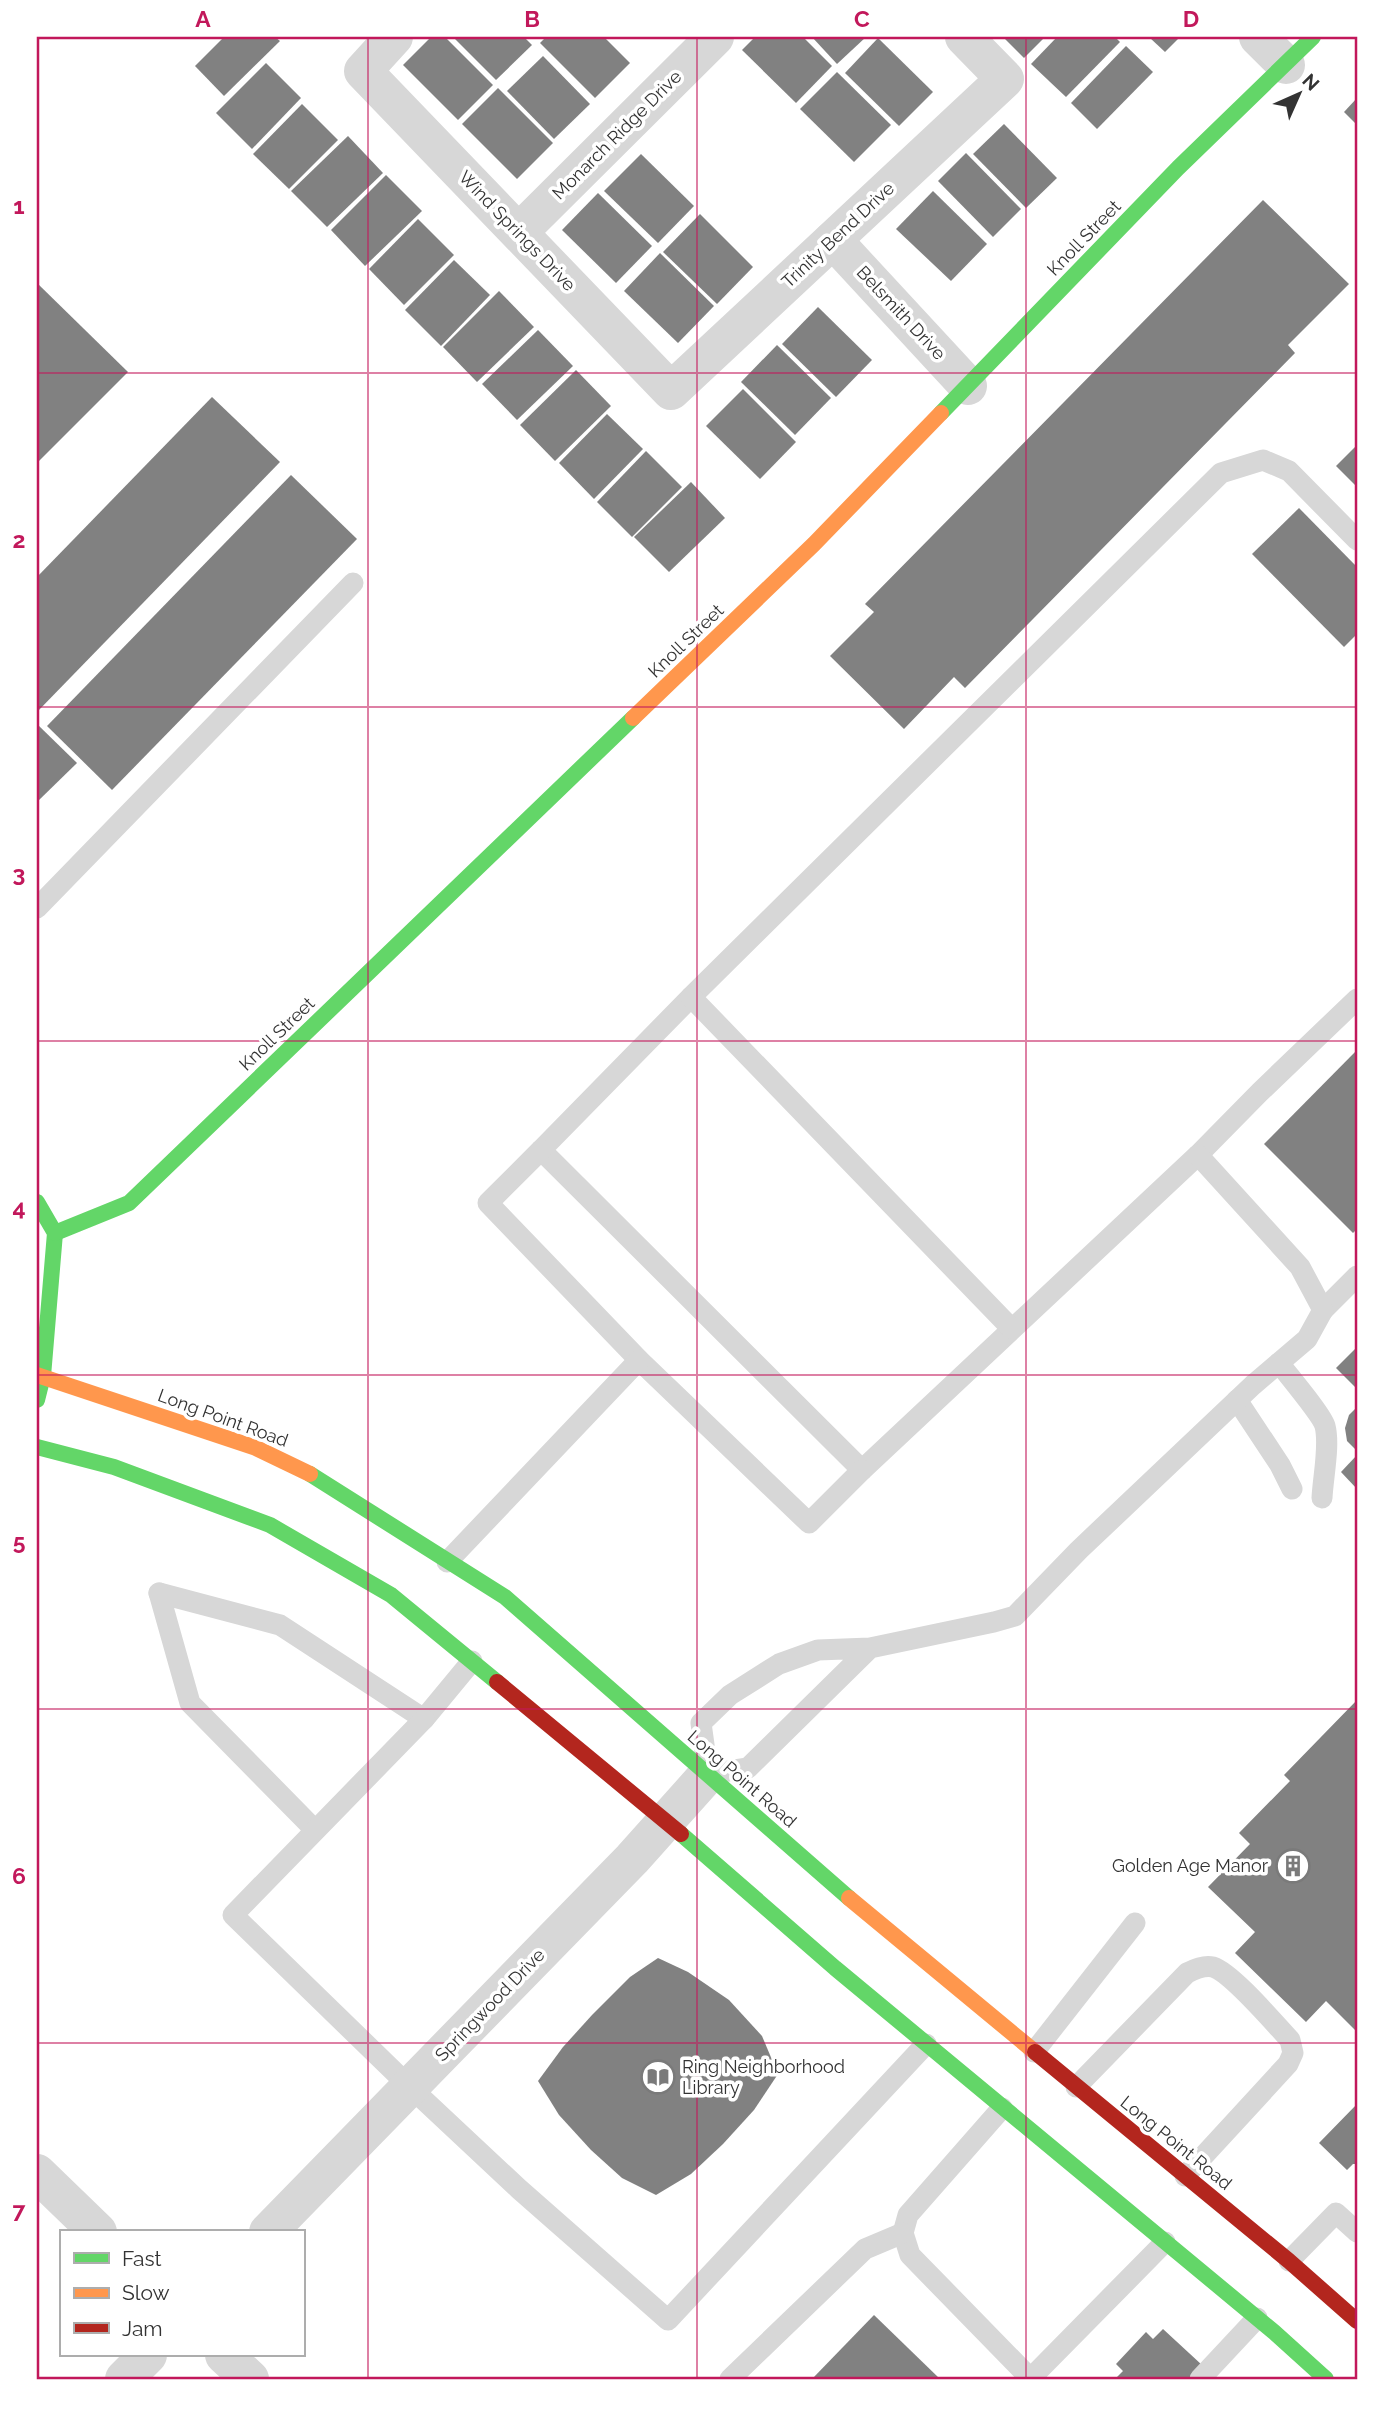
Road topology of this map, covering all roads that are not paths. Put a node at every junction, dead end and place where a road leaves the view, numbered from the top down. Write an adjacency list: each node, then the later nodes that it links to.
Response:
1 (394, 37): 7 (street, Wind Springs Drive)
2 (715, 37): 7 (street, Monarch Ridge Drive)
3 (964, 37): 8 (street, Trinity Bend Drive)
4 (1258, 37): 6 (street)
5 (1313, 37): 6 (main road, Knoll Street)
6 (1286, 65): 9 (main road, Knoll Street)
7 (519, 232): 10 (street, Wind Springs Drive)
8 (832, 240): 9 (street, Belsmith Drive); 10 (street, Trinity Bend Drive)
9 (968, 386): 19 (main road, Knoll Street)
10 (671, 391)
11 (1357, 540): 14 (lane)
12 (354, 583): 13 (lane)
13 (37, 908)
14 (691, 997): 16 (lane); 22 (lane)
15 (1357, 999): 17 (lane)
16 (541, 1150): 23 (lane); 29 (lane)
17 (1198, 1155): 21 (lane); 22 (lane)
18 (37, 1202): 19 (main road)
19 (55, 1233): 25 (main road)
20 (1357, 1276): 21 (lane)
21 (1323, 1310): 24 (lane)
22 (1011, 1328): 29 (lane)
23 (639, 1360): 29 (lane); 32 (lane)
24 (1279, 1363): 27 (lane); 31 (lane)
25 (40, 1376): 26 (main road); 32 (main road, Long Point Road)
26 (37, 1400)
27 (1237, 1400): 30 (lane); 33 (lane)
28 (37, 1447): 34 (main road)
29 (862, 1470)
30 (1292, 1489)
31 (1322, 1498)
32 (447, 1562): 36 (main road, Long Point Road)
33 (870, 1648): 36 (lane); 36 (lane)
34 (472, 1661): 35 (lane); 37 (main road)
35 (424, 1719): 38 (lane); 38 (lane)
36 (708, 1774): 37 (street, Springwood Drive); 41 (main road, Long Point Road)
37 (666, 1821): 40 (main road); 42 (street, Springwood Drive)
38 (315, 1830): 42 (lane)
39 (1135, 1923): 41 (lane)
40 (926, 2044): 42 (lane); 44 (main road)
41 (1034, 2052): 43 (main road, Long Point Road)
42 (410, 2087): 48 (street, Springwood Drive)
43 (1076, 2087): 46 (main road, Long Point Road); 46 (lane)
44 (1002, 2108): 50 (lane); 51 (main road)
45 (37, 2174): 47 (street)
46 (1185, 2176): 52 (main road, Long Point Road)
47 (95, 2230)
48 (270, 2230)
49 (1357, 2232): 52 (lane)
50 (902, 2233): 59 (lane); 60 (lane)
51 (1165, 2242): 53 (main road); 60 (lane)
52 (1289, 2261): 54 (main road, Long Point Road)
53 (1257, 2318): 61 (lane); 62 (main road)
54 (1357, 2321)
55 (147, 2356): 57 (street)
56 (225, 2356): 58 (street)
57 (124, 2379)
58 (250, 2379)
59 (730, 2379)
60 (1030, 2379)
61 (1200, 2379)
62 (1326, 2379)

